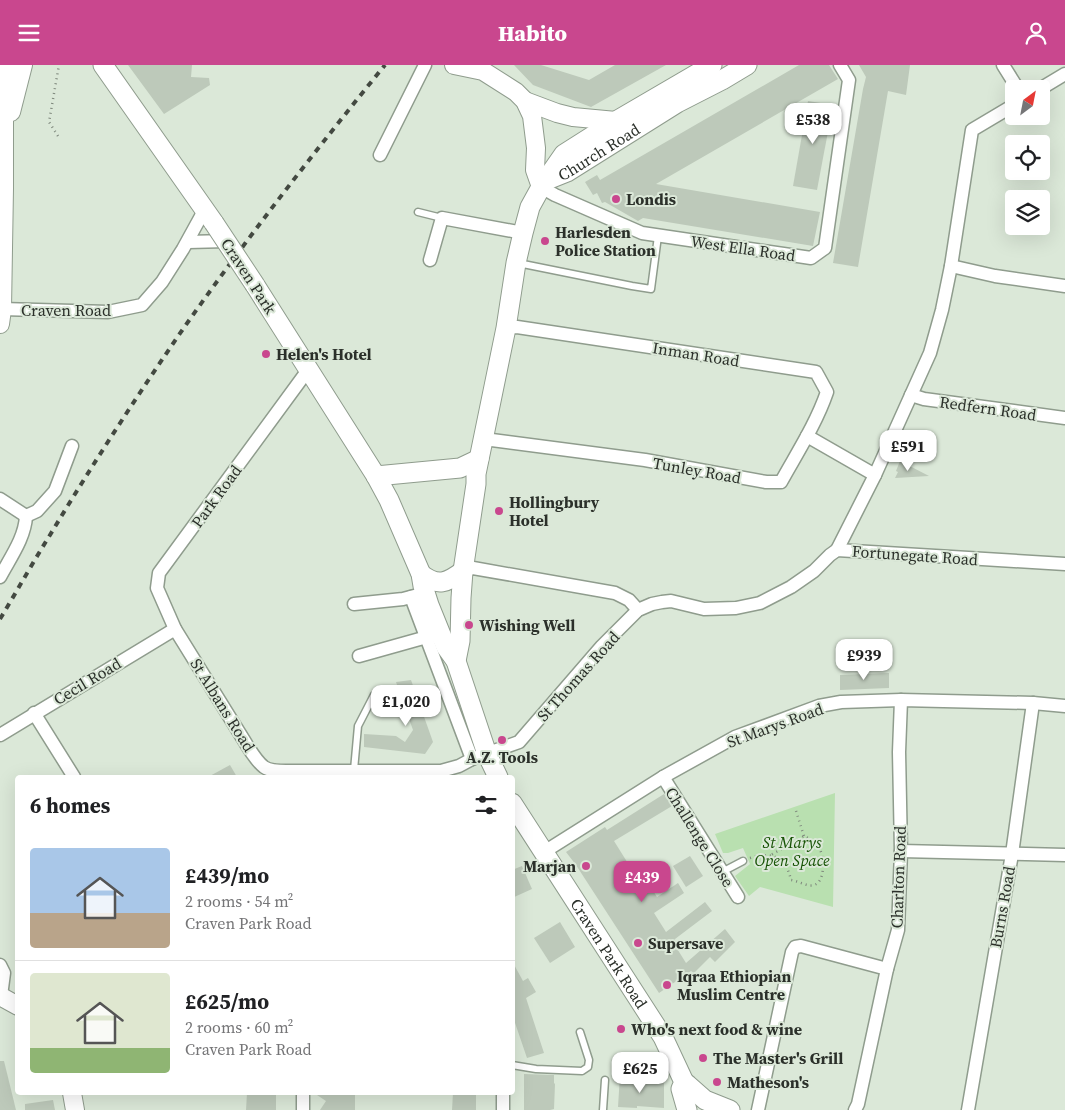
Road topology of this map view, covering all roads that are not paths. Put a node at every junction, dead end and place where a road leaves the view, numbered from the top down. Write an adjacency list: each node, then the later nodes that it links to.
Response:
1 (6, 65): 17 (street)
2 (22, 65): 17 (street)
3 (93, 65): 10 (main road, Craven Park)
4 (425, 65): 18 (street)
5 (454, 65): 14 (street)
6 (712, 65): 16 (main road, Church Road)
7 (747, 65): 19 (main road, Church Road)
8 (840, 65): 25 (street, West Ella Road)
9 (1003, 65): 12 (street)
10 (108, 73): 22 (main road, Craven Park)
11 (1065, 74): 13 (street)
12 (1012, 80)
13 (1050, 83)
14 (525, 101): 16 (street); 19 (street)
15 (1005, 110): 30 (street)
16 (616, 121): 19 (main road, Church Road)
17 (5, 139): 20 (street)
18 (380, 155)
19 (544, 183): 24 (main road); 25 (street, West Ella Road)
20 (2, 188): 32 (street)
21 (418, 212): 23 (lane)
22 (210, 216): 26 (main road, Craven Park, bridge); 27 (street, Craven Road)
23 (442, 218): 24 (street); 28 (street)
24 (523, 233): 29 (main road)
25 (658, 236): 29 (lane)
26 (227, 241): 27 (street); 34 (main road, Craven Park, bridge)
27 (188, 242): 32 (street, Craven Road)
28 (430, 259)
29 (516, 263): 33 (main road)
30 (951, 266): 31 (street); 35 (street)
31 (1065, 286)
32 (1, 316)
33 (506, 328): 37 (street, Inman Road); 38 (main road)
34 (308, 370): 44 (main road, Craven Park); 57 (street, Park Road)
35 (911, 395): 36 (street, Redfern Road); 43 (street)
36 (1065, 418)
37 (807, 436): 38 (street, Tunley Road); 43 (street)
38 (484, 439): 40 (main road)
39 (72, 446): 48 (street)
40 (479, 459): 41 (main road); 45 (main road)
41 (460, 468): 42 (main road); 45 (main road)
42 (405, 473): 44 (main road); 47 (main road)
43 (875, 475): 49 (street)
44 (376, 476): 47 (main road, Craven Park)
45 (476, 484): 51 (main road)
46 (0, 499): 48 (street)
47 (389, 500): 52 (main road, Craven Park)
48 (26, 516): 53 (street)
49 (837, 550): 50 (street, Fortunegate Road); 56 (street, Fortunegate Road)
50 (1065, 565)
51 (463, 571): 52 (main road); 56 (street); 60 (main road)
52 (421, 574): 54 (main road)
53 (0, 577)
54 (418, 595): 55 (street); 58 (main road)
55 (354, 604)
56 (638, 610): 67 (street, St Thomas Road)
57 (175, 629): 65 (street, Cecil Road); 69 (street, St Albans Road)
58 (433, 635): 59 (street); 60 (main road); 68 (street)
59 (359, 656)
60 (456, 661): 68 (main road)
61 (374, 695): 69 (lane)
62 (902, 700): 63 (street, St Marys Road); 72 (street, St Marys Road); 74 (street, Charlton Road)
63 (1034, 703): 64 (street, St Marys Road); 76 (street, Burns Road)
64 (1065, 705)
65 (34, 713): 66 (street, Cecil Road); 70 (street)
66 (0, 735)
67 (519, 742): 68 (street, St Albans Road)
68 (479, 756): 69 (street, St Albans Road); 71 (main road)
69 (354, 770)
70 (73, 775)
71 (496, 775)
72 (663, 777): 75 (street, St Marys Road); 79 (street, Challenge Close)
73 (515, 810): 75 (main road, Craven Park Road)
74 (901, 851): 76 (street); 82 (street, Charlton Road)
75 (544, 852): 88 (main road, Craven Park Road)
76 (1012, 854): 77 (street); 101 (street, Burns Road)
77 (1065, 855)
78 (745, 860): 79 (lane)
79 (722, 872): 80 (street, Challenge Close)
80 (738, 897)
81 (0, 965): 83 (street)
82 (887, 969): 99 (street); 100 (street, Charlton Road)
83 (0, 996): 84 (street)
84 (15, 1004)
85 (580, 1032): 86 (lane)
86 (515, 1066)
87 (605, 1080): 96 (lane)
88 (684, 1082): 92 (main road); 97 (main road, Craven Park Road)
89 (72, 1095): 93 (street)
90 (303, 1095): 94 (street)
91 (504, 1095): 95 (street)
92 (698, 1105): 98 (main road)
93 (75, 1110)
94 (303, 1110)
95 (503, 1110)
96 (603, 1110)
97 (687, 1110)
98 (730, 1110)
99 (758, 1110)
100 (855, 1110)
101 (968, 1110)

